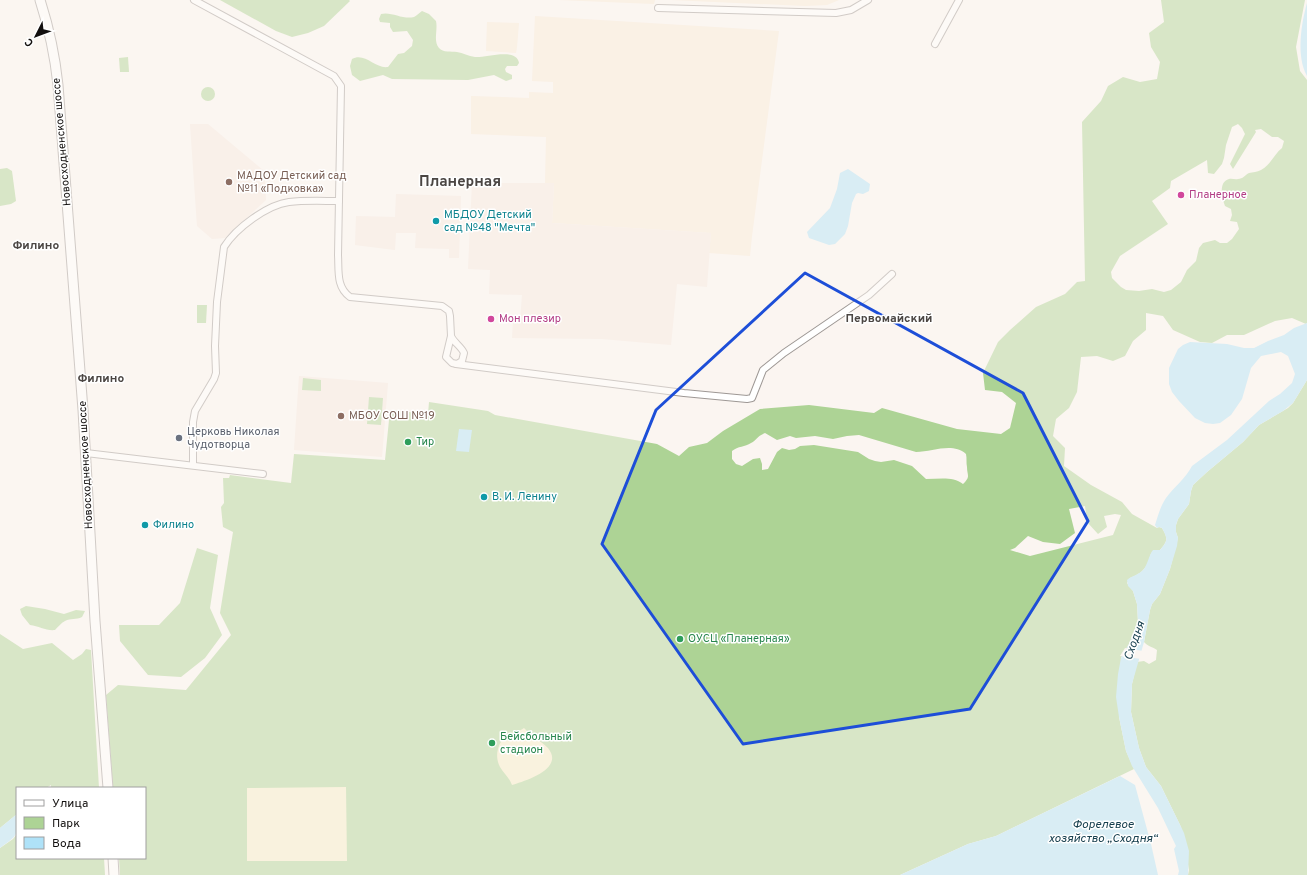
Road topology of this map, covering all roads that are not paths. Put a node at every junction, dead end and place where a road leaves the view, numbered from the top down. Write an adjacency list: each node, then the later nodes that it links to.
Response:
1 (40, 0): 15 (main road, Новосходненское шоссе)
2 (194, 0): 7 (street)
3 (868, 0): 5 (street)
4 (959, 0): 6 (street)
5 (658, 8)
6 (935, 44)
7 (339, 201): 9 (street); 16 (street)
8 (892, 274): 14 (street)
9 (451, 336): 10 (street); 11 (street)
10 (458, 347): 11 (street); 12 (street)
11 (447, 352): 13 (street)
12 (464, 358): 13 (street); 14 (street)
13 (454, 364): 14 (street)
14 (470, 366)
15 (86, 453): 16 (street); 18 (main road, Новосходненское шоссе)
16 (193, 465): 17 (street)
17 (263, 474)
18 (108, 787)
19 (113, 859): 20 (main road)
20 (114, 875)

